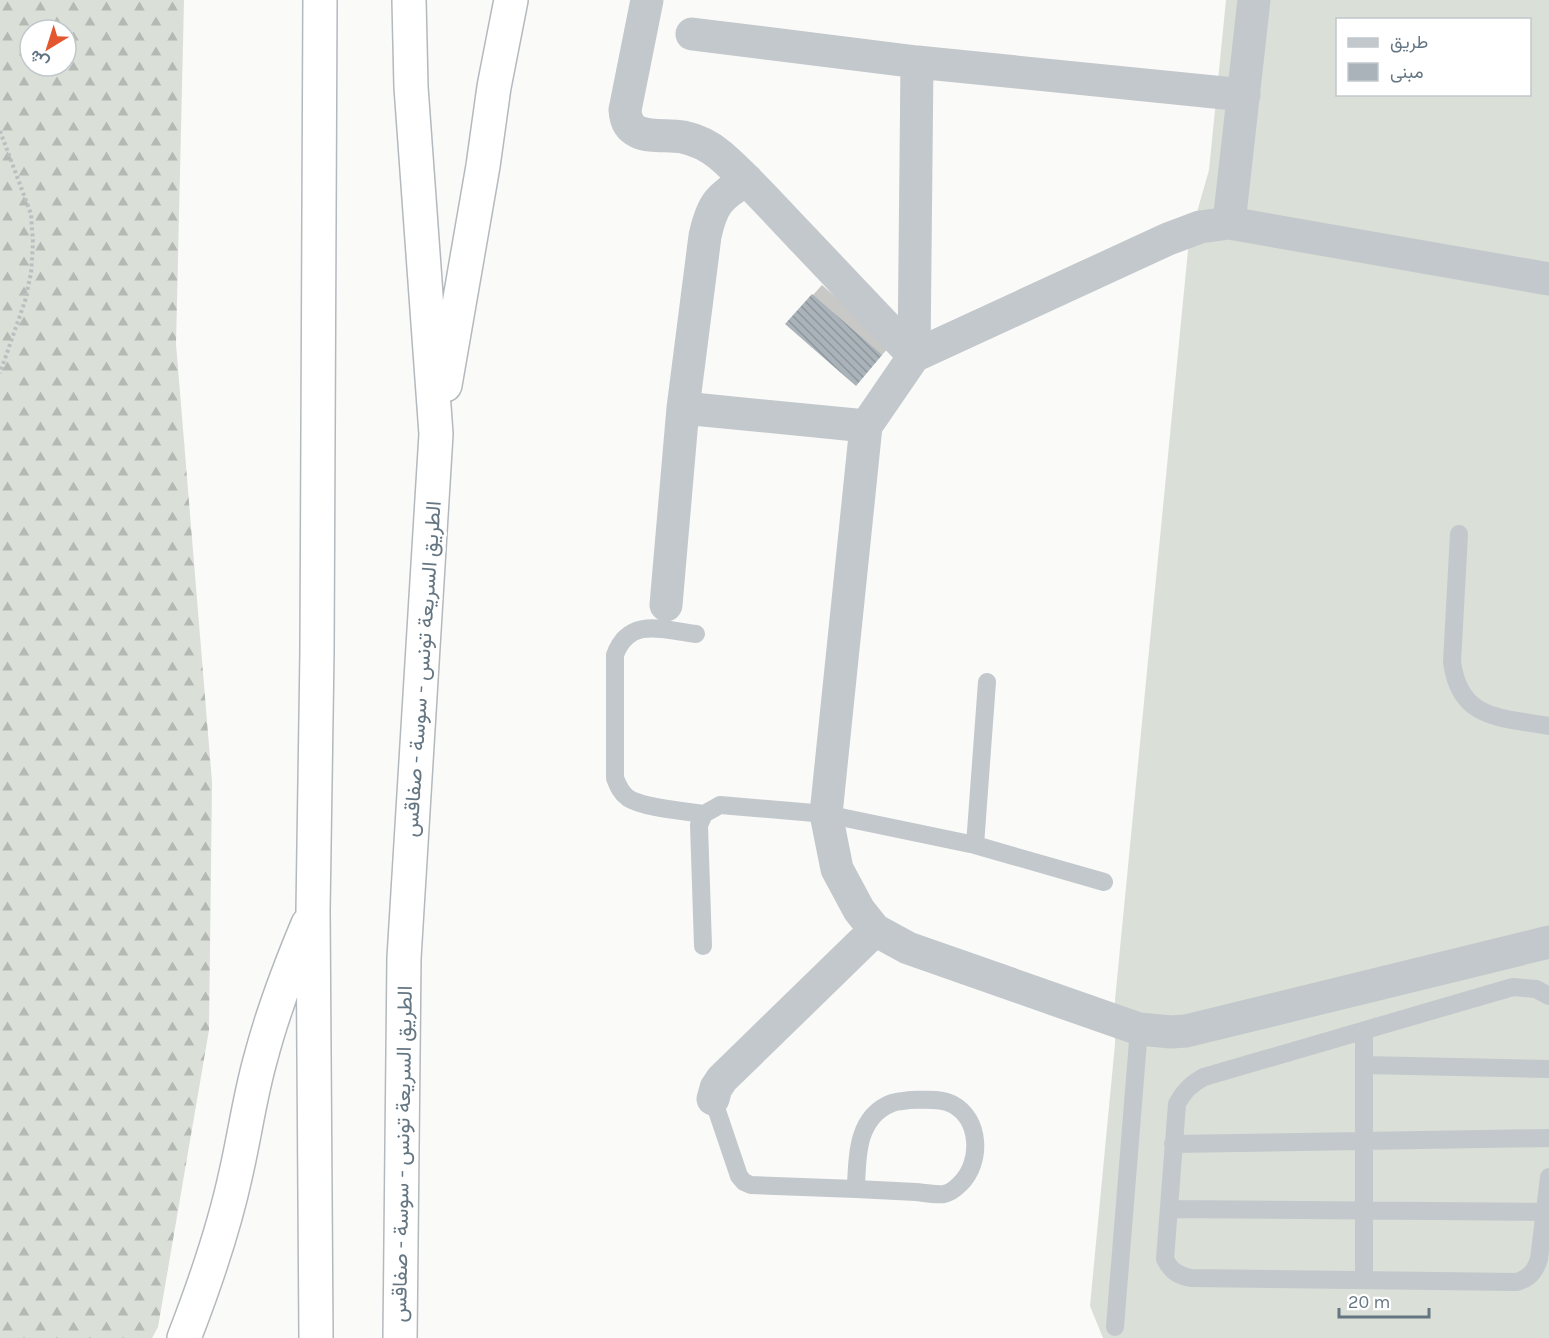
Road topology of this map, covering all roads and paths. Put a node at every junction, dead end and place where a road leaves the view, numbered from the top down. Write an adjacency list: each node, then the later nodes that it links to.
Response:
1 (320, 0): 27 (highway)
2 (409, 0): 17 (highway, الطريق السريعة تونس - سوسة - صفاقس)
3 (511, 0): 17 (highway)
4 (647, 0): 10 (street)
5 (1254, 0): 8 (street)
6 (692, 34): 7 (street)
7 (917, 62): 8 (street); 13 (street)
8 (1244, 95): 11 (street)
9 (0, 131): 14 (path)
10 (747, 180): 13 (street); 15 (street)
11 (1229, 223): 12 (street); 13 (street)
12 (1549, 279)
13 (914, 356): 16 (street)
14 (0, 373)
15 (683, 408): 16 (street); 19 (street)
16 (866, 426): 24 (street)
17 (436, 435): 51 (highway, الطريق السريعة تونس - سوسة - صفاقس)
18 (1459, 534): 22 (lane)
19 (666, 604)
20 (696, 634): 23 (lane)
21 (987, 682): 25 (lane)
22 (1549, 726)
23 (704, 814): 24 (lane); 30 (lane)
24 (826, 814): 25 (lane); 28 (street)
25 (975, 845): 26 (lane)
26 (1104, 882)
27 (314, 911): 49 (highway); 50 (highway)
28 (875, 930): 34 (street); 38 (street)
29 (1549, 942): 31 (street)
30 (703, 946)
31 (1511, 951): 32 (lane); 34 (street)
32 (1513, 987): 33 (lane); 35 (lane)
33 (1549, 996)
34 (1139, 1029): 48 (lane)
35 (1364, 1031): 36 (lane); 41 (lane)
36 (1364, 1065): 37 (lane); 40 (lane)
37 (1549, 1069)
38 (713, 1100): 43 (lane)
39 (1549, 1138): 40 (lane)
40 (1364, 1140): 41 (lane); 45 (lane)
41 (1173, 1143): 44 (lane)
42 (1549, 1177): 46 (lane)
43 (856, 1190): 43 (lane)
44 (1169, 1209): 45 (lane); 47 (lane)
45 (1364, 1210): 46 (lane); 47 (lane)
46 (1545, 1212): 47 (lane)
47 (1364, 1280)
48 (1115, 1327)
49 (184, 1338)
50 (316, 1338)
51 (399, 1338)

